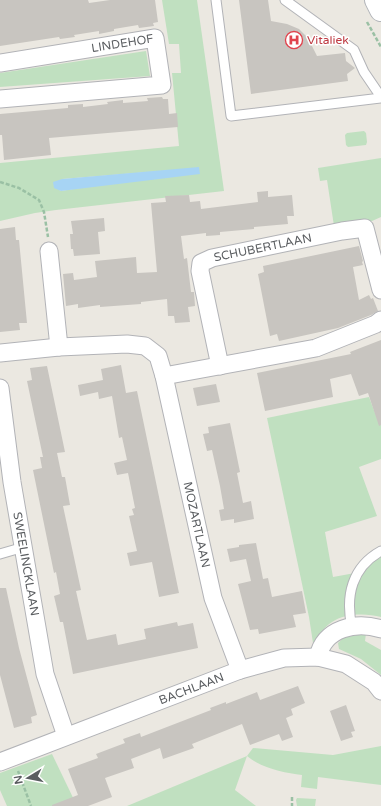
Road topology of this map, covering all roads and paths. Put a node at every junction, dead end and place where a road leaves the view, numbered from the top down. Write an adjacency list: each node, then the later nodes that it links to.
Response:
1 (216, 0): 6 (lane)
2 (285, 0): 6 (lane)
3 (376, 0): 4 (main road)
4 (381, 10)
5 (0, 63): 7 (street, LINDEHOF)
6 (381, 97)
7 (0, 98)
8 (0, 182): 9 (path)
9 (49, 251): 12 (street)
10 (381, 290): 14 (street, SCHUBERTLAAN)
11 (381, 320): 14 (street)
12 (59, 347): 13 (street, MOZARTLAAN); 15 (street, MOZARTLAAN)
13 (0, 353)
14 (220, 366): 15 (street)
15 (164, 376): 23 (street, MOZARTLAAN)
16 (0, 388): 17 (street, SWEELINCKLAAN)
17 (24, 547): 19 (lane); 25 (street, SWEELINCKLAAN)
18 (381, 551): 20 (lane)
19 (0, 554)
20 (352, 627): 21 (street); 22 (street)
21 (381, 629)
22 (318, 657): 23 (street, BACHLAAN); 24 (street, BACHLAAN)
23 (240, 670): 25 (street, BACHLAAN)
24 (381, 691)
25 (66, 736): 26 (street, BACHLAAN)
26 (6, 760): 28 (path)
27 (292, 797): 29 (path)
28 (31, 806)
29 (292, 806)

